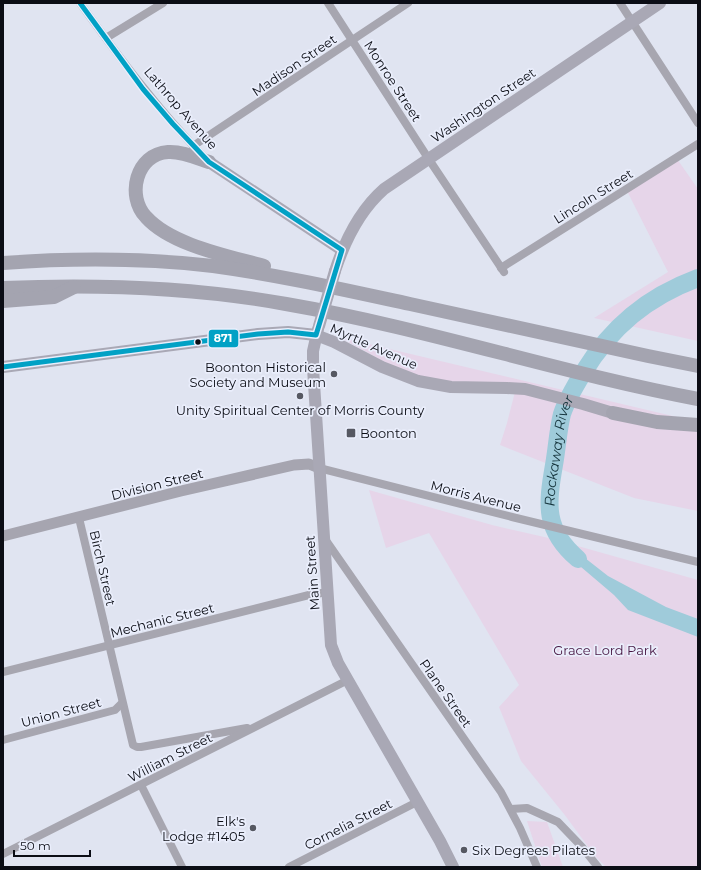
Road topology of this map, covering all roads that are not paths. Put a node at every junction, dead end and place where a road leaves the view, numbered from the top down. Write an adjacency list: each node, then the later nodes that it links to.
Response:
1 (80, 3): 8 (street, Lathrop Avenue)
2 (163, 3): 8 (street)
3 (328, 3): 9 (street, Monroe Street)
4 (408, 3): 9 (street, Madison Street)
5 (620, 3): 7 (street)
6 (660, 3): 7 (main road, Washington Street)
7 (632, 22): 10 (street); 13 (main road, Washington Street)
8 (106, 38): 12 (street, Lathrop Avenue)
9 (352, 40): 12 (street, Madison Street); 13 (street, Monroe Street)
10 (698, 123)
11 (698, 144): 17 (street, Lincoln Street)
12 (193, 146): 14 (street, Lathrop Avenue)
13 (428, 158): 15 (main road, Washington Street); 17 (street, Monroe Street)
14 (209, 162): 15 (main road, Lathrop Avenue); 20 (highway)
15 (342, 250): 22 (main road, Main Street, bridge)
16 (3, 263): 20 (highway)
17 (502, 270)
18 (76, 286): 19 (highway); 21 (highway); 25 (highway)
19 (3, 288)
20 (366, 294): 23 (highway)
21 (3, 302)
22 (317, 331): 24 (main road, Myrtle Avenue); 26 (main road, Myrtle Avenue); 28 (main road, Main Street)
23 (698, 366)
24 (3, 367)
25 (698, 399)
26 (608, 411): 27 (highway)
27 (698, 425)
28 (319, 463): 29 (street, Division Street); 31 (main road, Main Street); 32 (street, Morris Avenue)
29 (79, 518): 30 (street, Division Street); 34 (street, Birch Street)
30 (3, 536)
31 (324, 539): 33 (main road, Main Street); 42 (street, Plane Street)
32 (698, 562)
33 (328, 592): 34 (street, Mechanic Street); 36 (main road, Main Street)
34 (109, 646): 35 (street, Mechanic Street); 37 (street, Birch Street)
35 (3, 672)
36 (348, 680): 38 (street, William Street); 41 (main road, Main Street)
37 (122, 703): 38 (street, Birch Street); 39 (street, Union Street)
38 (257, 726): 40 (street, William Street)
39 (3, 740)
40 (141, 785): 43 (street, William Street); 44 (street)
41 (417, 802): 45 (street, Cornelia Street); 46 (main road, Main Street)
42 (511, 809): 47 (street, Plane Street); 48 (street)
43 (3, 854)
44 (182, 867)
45 (289, 867)
46 (453, 867)
47 (537, 867)
48 (598, 867)

